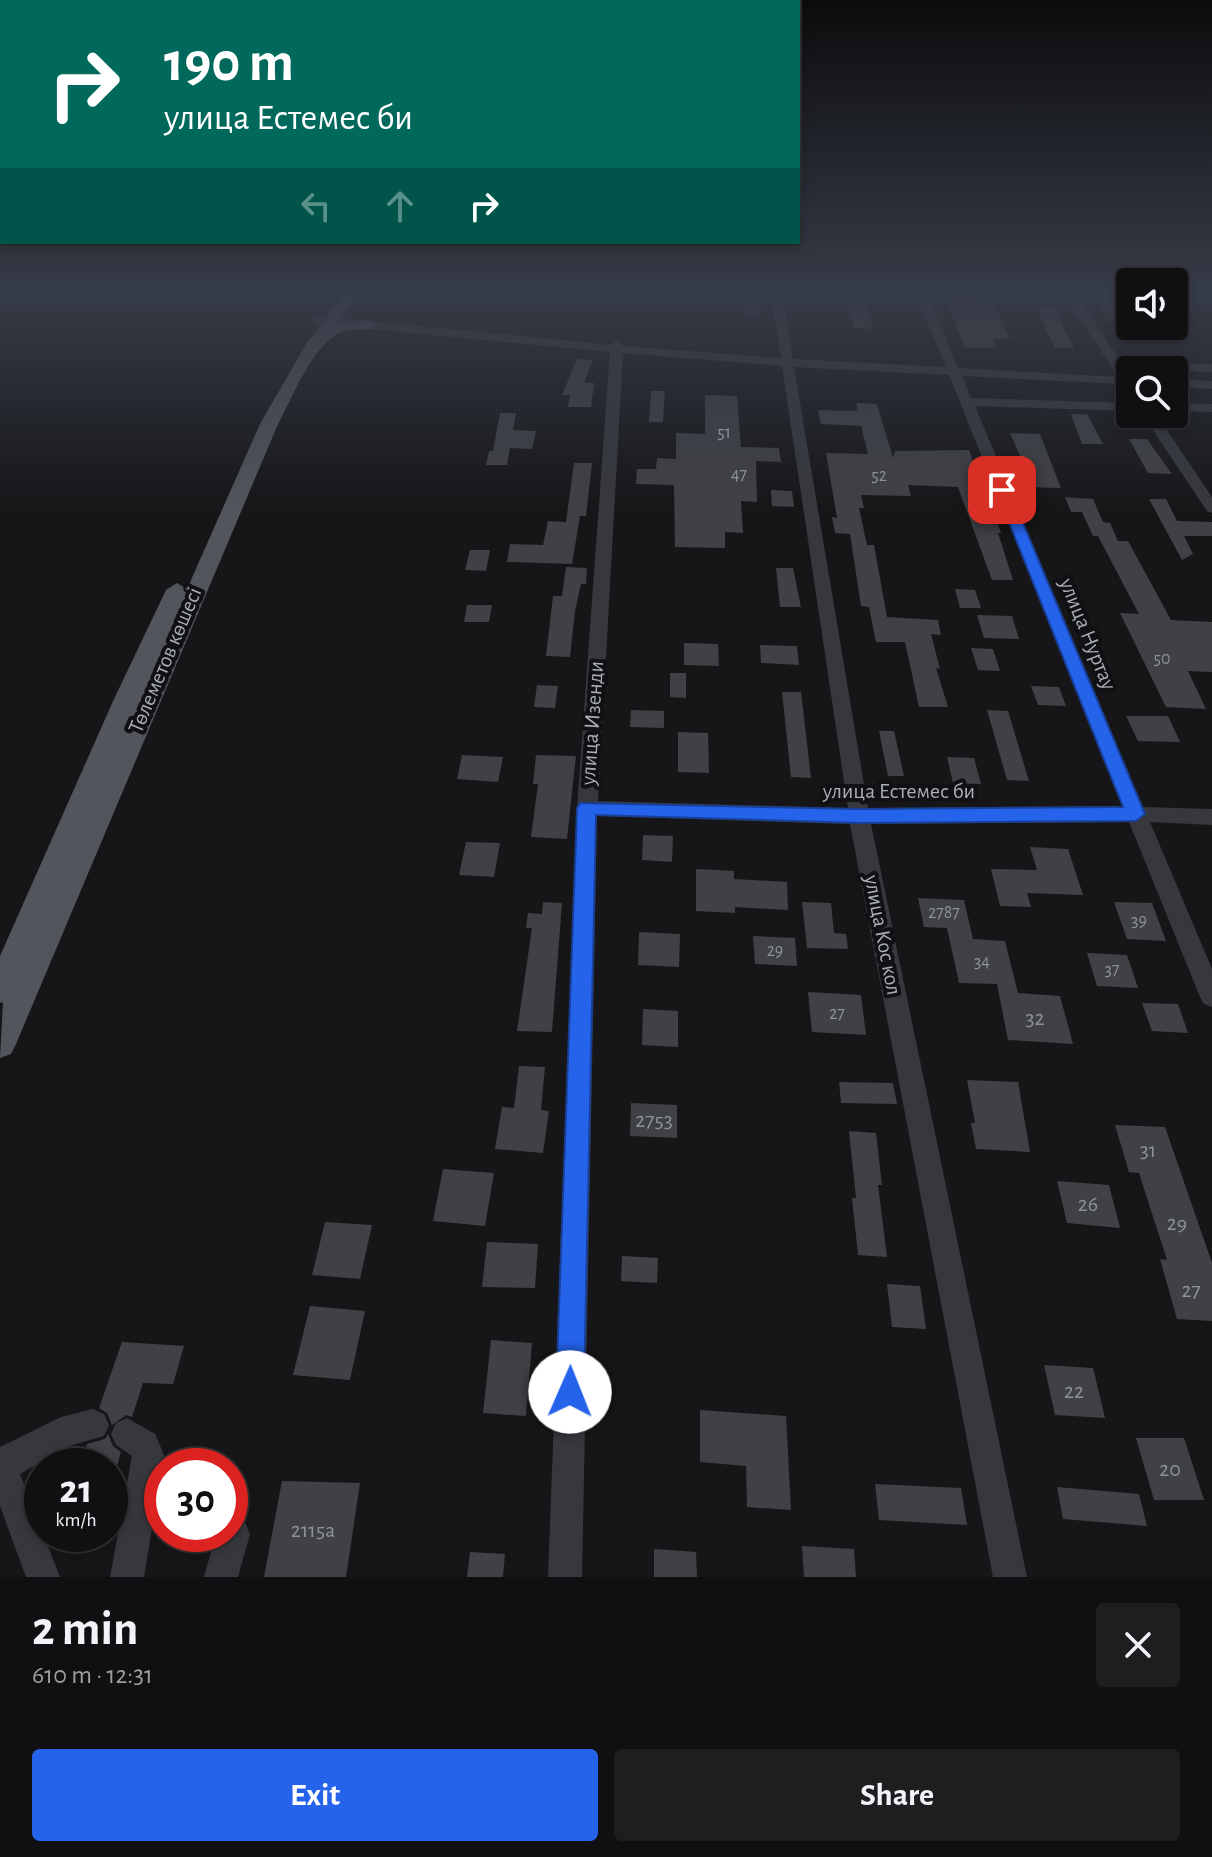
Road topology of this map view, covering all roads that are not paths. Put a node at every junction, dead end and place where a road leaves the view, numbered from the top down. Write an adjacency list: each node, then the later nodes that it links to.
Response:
1 (289, 364): 23 (main road, Төлеметов көшесі)
2 (303, 364): 25 (main road, Төлеметов көшесі)
3 (616, 364): 19 (street, улица Изенди)
4 (786, 364): 21 (street, улица Кос кол)
5 (834, 364): 9 (street)
6 (950, 364): 9 (street, улица Нуртау)
7 (1188, 367): 8 (street)
8 (1212, 368)
9 (953, 370): 10 (street); 13 (street, улица Нуртау)
10 (1116, 379)
11 (1188, 382): 12 (street)
12 (1212, 383)
13 (966, 402): 14 (street); 20 (street, улица Нуртау)
14 (1116, 407)
15 (1188, 407): 16 (street)
16 (1212, 408)
17 (1158, 428): 18 (street)
18 (1212, 508)
19 (587, 808): 21 (street, улица Естемес би); 33 (street, улица Изенди)
20 (1136, 814): 21 (street, улица Естемес би); 22 (street, улица Естемес би); 24 (street, улица Нуртау)
21 (859, 816): 34 (street, улица Кос кол)
22 (1212, 817)
23 (0, 990)
24 (1212, 997)
25 (0, 1044)
26 (93, 1425): 28 (street)
27 (127, 1434): 31 (street)
28 (0, 1465): 30 (street)
29 (228, 1552): 32 (street)
30 (43, 1577)
31 (127, 1577)
32 (221, 1577)
33 (565, 1577)
34 (1010, 1577)

